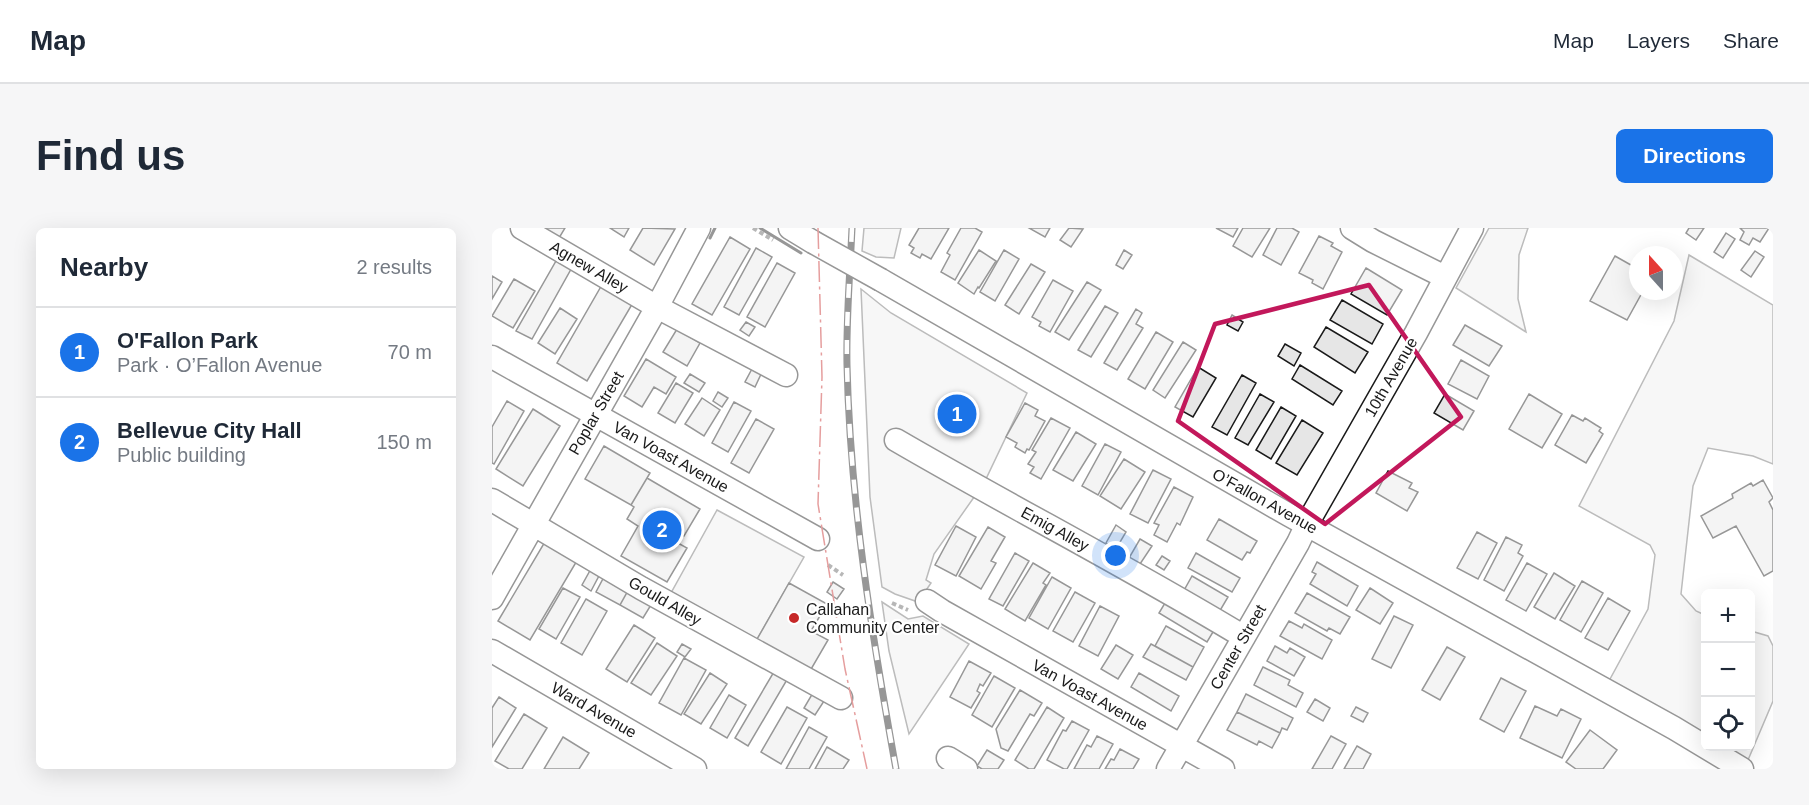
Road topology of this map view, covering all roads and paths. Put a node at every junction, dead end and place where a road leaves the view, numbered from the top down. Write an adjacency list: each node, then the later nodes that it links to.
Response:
1 (522, 228): 7 (street, Agnew Alley)
2 (699, 228): 7 (street, Poplar Street)
3 (790, 228): 14 (street, O’Fallon Avenue, bridge)
4 (1352, 228): 6 (street)
5 (1472, 228): 6 (street, 10th Avenue)
6 (1445, 277): 14 (street, 10th Avenue)
7 (657, 307): 9 (street); 10 (street, Poplar Street)
8 (492, 357): 10 (street, Van Voast Avenue)
9 (786, 375)
10 (594, 415): 13 (street, Poplar Street); 15 (street, Van Voast Avenue)
11 (896, 440): 21 (street, Emig Alley)
12 (492, 500): 13 (street, Gould Alley)
13 (533, 523): 18 (street, Poplar Street); 23 (street, Gould Alley)
14 (1307, 524): 21 (street, Center Street); 28 (street, O’Fallon Avenue)
15 (818, 539)
16 (828, 566): 17 (path)
17 (843, 575)
18 (492, 598)
19 (892, 603): 20 (path)
20 (921, 608): 24 (street, Van Voast Avenue)
21 (1244, 637): 24 (street, Center Street)
22 (492, 651): 25 (street, Ward Avenue)
23 (841, 698)
24 (1181, 746): 26 (street, Center Street); 27 (street, Van Voast Avenue)
25 (695, 769)
26 (1168, 769)
27 (1223, 769)
28 (1743, 769)

